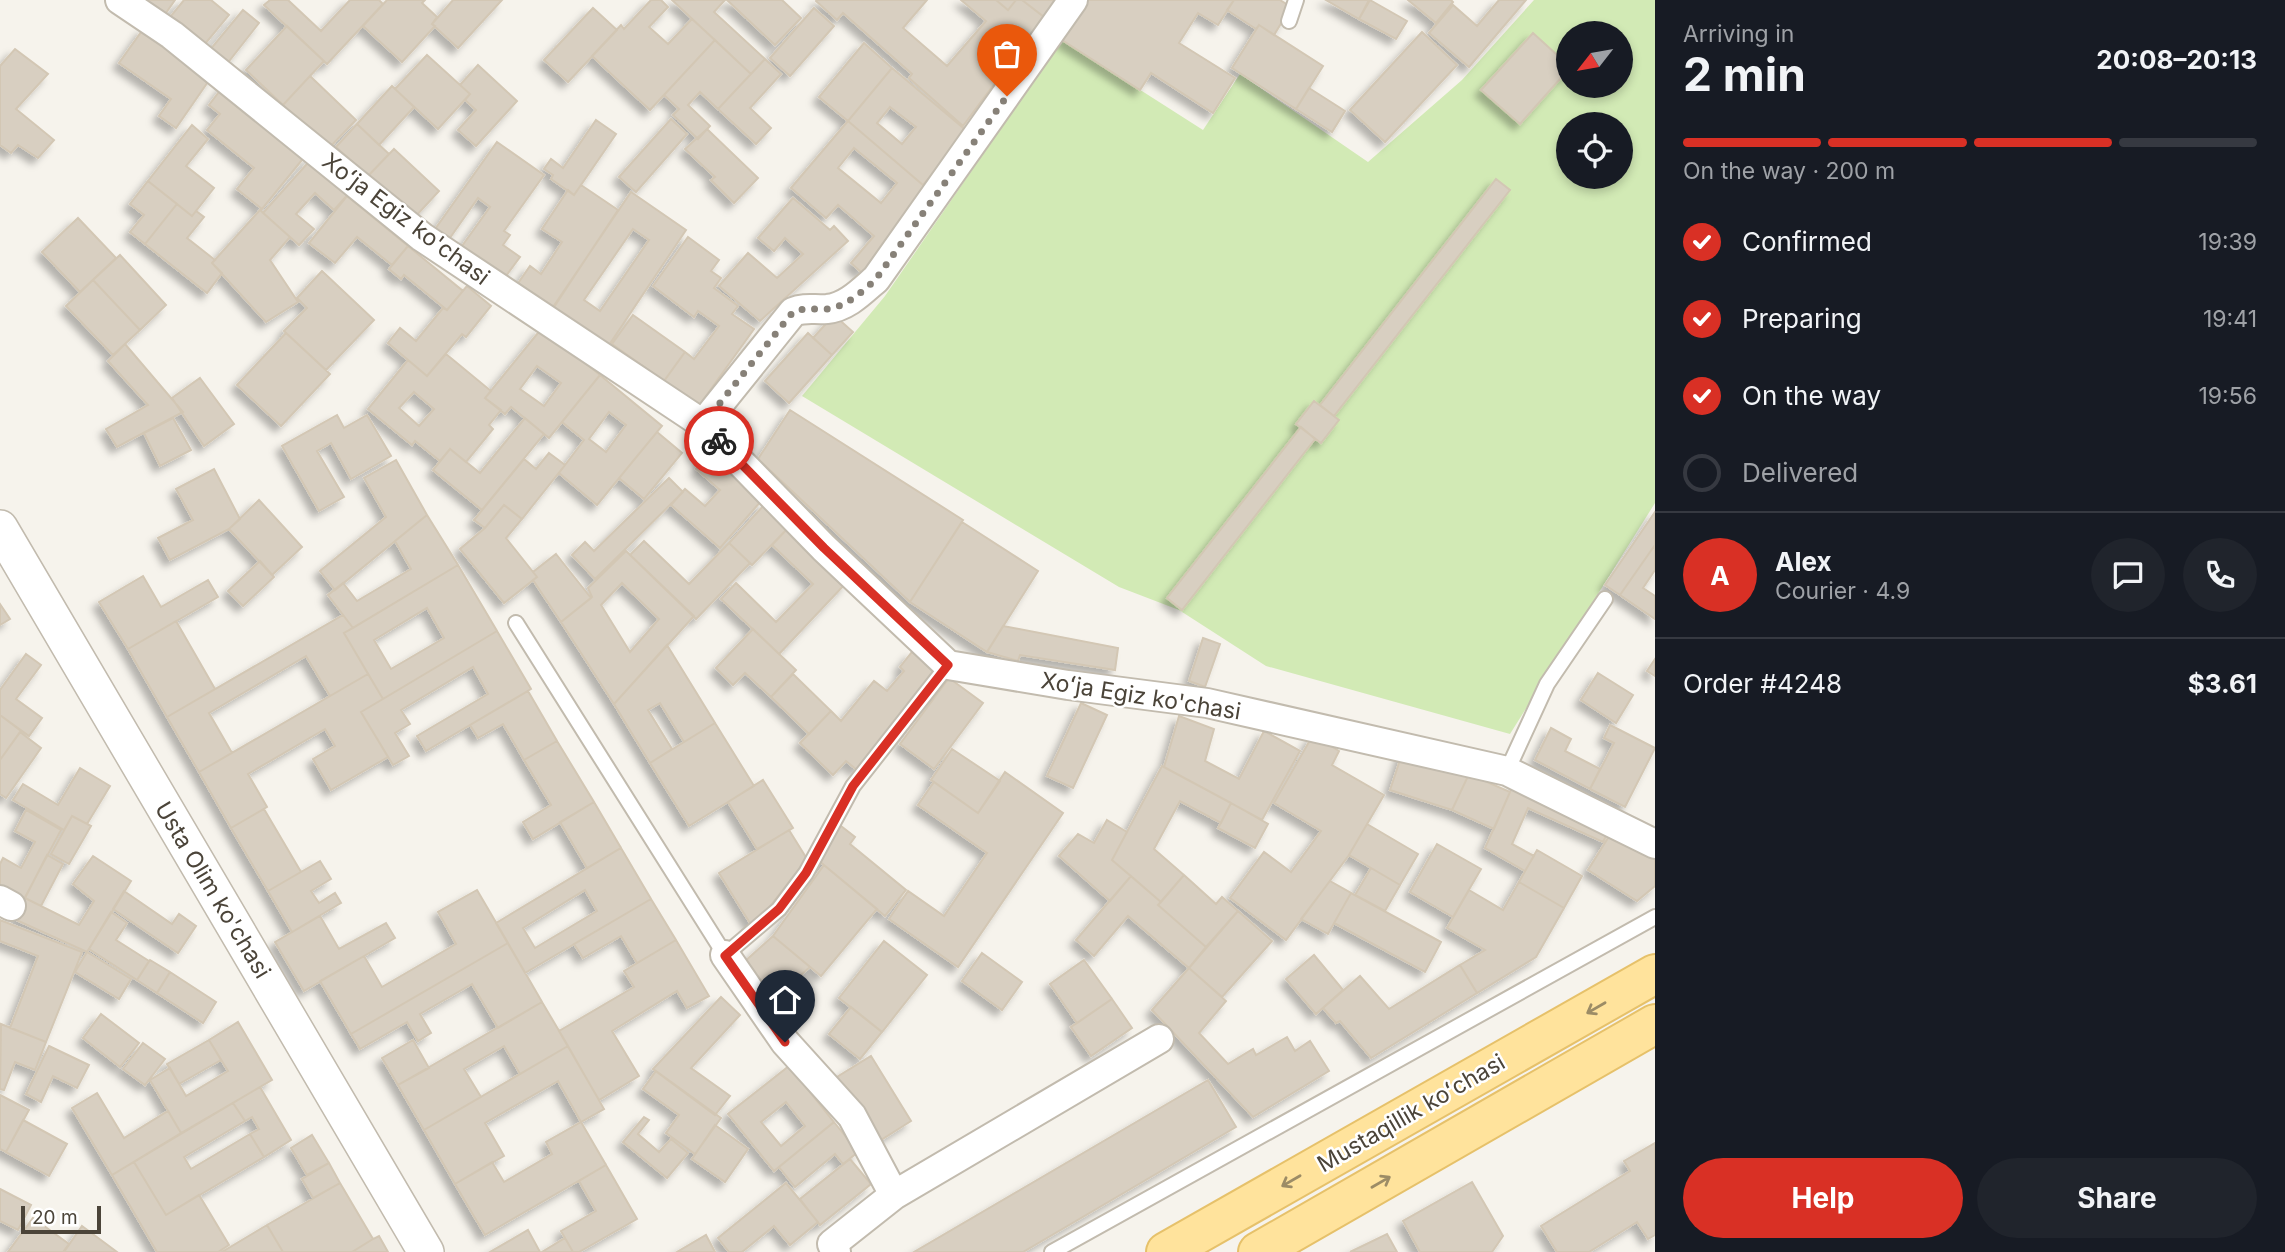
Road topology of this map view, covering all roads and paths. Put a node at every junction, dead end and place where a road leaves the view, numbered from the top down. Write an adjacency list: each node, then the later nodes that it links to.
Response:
1 (120, 0): 5 (street, Xoʻja Egiz ko'chasi)
2 (1073, 0): 5 (street)
3 (1296, 0): 4 (lane)
4 (1289, 21)
5 (703, 424): 9 (street, Xoʻja Egiz ko'chasi)
6 (0, 528): 18 (street, Usta Olim ko'chasi)
7 (1605, 598): 10 (lane)
8 (516, 623): 13 (lane)
9 (948, 665): 10 (street, Xoʻja Egiz ko'chasi); 13 (lane)
10 (1507, 771): 11 (street, Xoʻja Egiz ko'chasi)
11 (1655, 844)
12 (1655, 917): 20 (lane)
13 (725, 956): 17 (street)
14 (1655, 974): 21 (main road, Mustaqillik koʻchasi, one-way to 21)
15 (1655, 1024): 22 (main road, Mustaqillik koʻchasi, one-way to 15)
16 (1159, 1040): 17 (street)
17 (894, 1195): 19 (street)
18 (426, 1252)
19 (836, 1252)
20 (1052, 1252)
21 (1167, 1252)
22 (1258, 1252)

